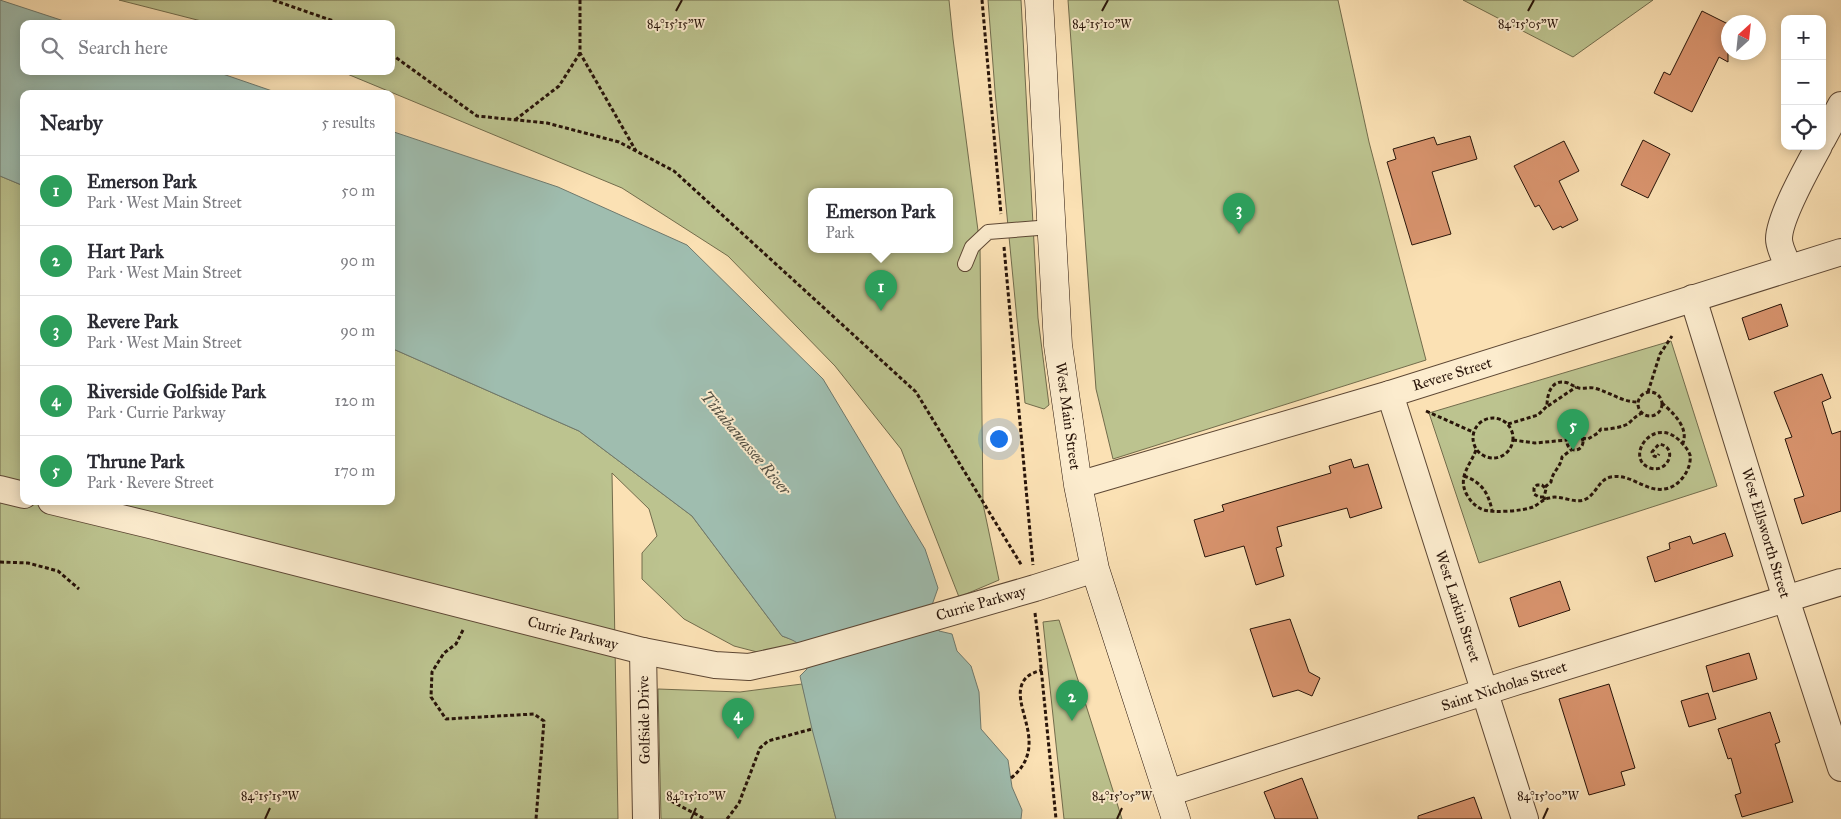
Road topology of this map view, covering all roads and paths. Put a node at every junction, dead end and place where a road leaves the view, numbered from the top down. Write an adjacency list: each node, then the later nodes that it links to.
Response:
1 (273, 0): 5 (path)
2 (580, 0): 6 (path)
3 (982, 0): 14 (path)
4 (1038, 0): 13 (street, West Main Street)
5 (330, 20)
6 (580, 53): 9 (path); 12 (path)
7 (395, 57): 9 (path)
8 (1841, 105): 10 (street)
9 (516, 120): 12 (path)
10 (1826, 133)
11 (1817, 150): 17 (street)
12 (636, 151): 48 (path)
13 (1051, 227): 14 (lane); 38 (street, West Main Street)
14 (1002, 230): 16 (lane); 48 (path)
15 (1832, 255): 17 (street, Revere Street)
16 (966, 264)
17 (1789, 268): 18 (street, Revere Street)
18 (1693, 298): 22 (street, Revere Street); 50 (street, West Ellsworth Street)
19 (1672, 336): 21 (path)
20 (1576, 387): 23 (path); 25 (path); 25 (path)
21 (1648, 392): 23 (path); 24 (path)
22 (1390, 394): 38 (street, Revere Street); 54 (street, West Larkin Street)
23 (1638, 402): 27 (path)
24 (1662, 403): 27 (path); 33 (path)
25 (1547, 406): 28 (path)
26 (1426, 412): 29 (path)
27 (1642, 413): 30 (path)
28 (1508, 424): 29 (path); 31 (path)
29 (1473, 432): 34 (path)
30 (1582, 438): 32 (path); 35 (path)
31 (1513, 440): 32 (path); 34 (path)
32 (1567, 440): 35 (path)
33 (1683, 443): 36 (path); 42 (path)
34 (1476, 450): 37 (path)
35 (1571, 450): 39 (path)
36 (1659, 454)
37 (1464, 476): 44 (path); 44 (path)
38 (1078, 485): 46 (street, West Main Street)
39 (1546, 487): 42 (path); 42 (path)
40 (0, 489): 41 (street)
41 (20, 494)
42 (1544, 498): 44 (path)
43 (68, 505): 52 (street, Currie Parkway)
44 (1492, 510)
45 (0, 562): 49 (path)
46 (1095, 569): 48 (street, Currie Parkway); 59 (street, West Main Street)
47 (1841, 582): 50 (street, Saint Nicholas Street)
48 (1035, 588): 52 (street, Currie Parkway); 53 (path)
49 (79, 589)
50 (1786, 599): 54 (street, Saint Nicholas Street); 56 (street, West Ellsworth Street)
51 (464, 629): 60 (path)
52 (643, 651): 61 (street, Golfside Drive)
53 (1042, 670): 57 (path); 64 (path)
54 (1485, 692): 59 (street, Saint Nicholas Street); 66 (street, West Larkin Street)
55 (812, 729): 63 (path)
56 (1841, 768)
57 (1011, 778)
58 (671, 792): 62 (path)
59 (1168, 793): 65 (street, West Main Street)
60 (536, 819)
61 (646, 819)
62 (705, 819)
63 (727, 819)
64 (1056, 819)
65 (1176, 819)
66 (1525, 819)

